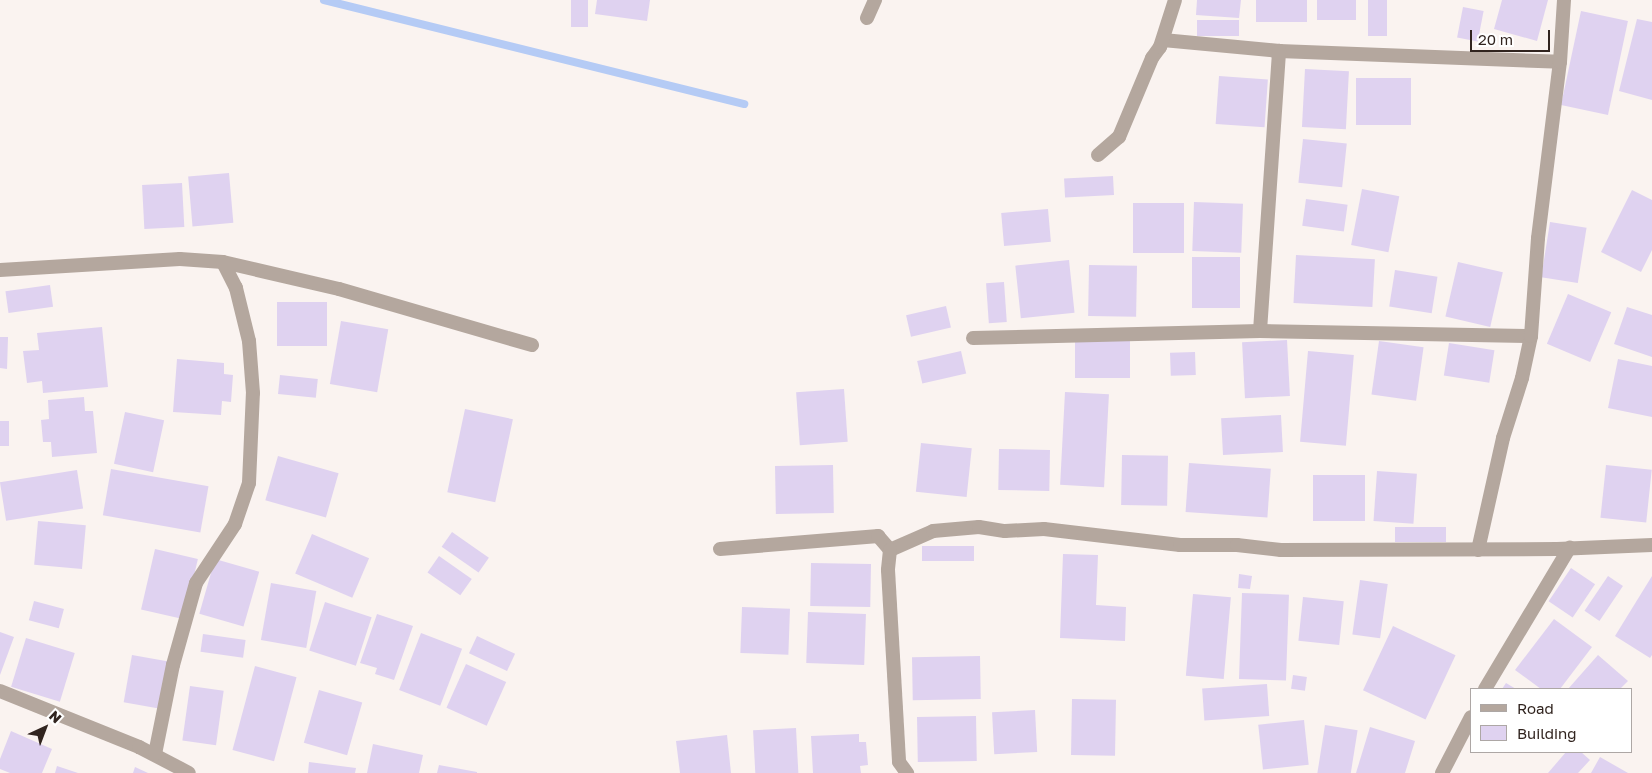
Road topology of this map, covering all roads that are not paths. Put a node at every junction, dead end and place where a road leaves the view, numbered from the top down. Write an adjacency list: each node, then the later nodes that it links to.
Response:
1 (875, 0): 4 (street)
2 (1175, 0): 5 (street)
3 (1564, 0): 7 (street)
4 (867, 18)
5 (1163, 40): 6 (street); 8 (street)
6 (1279, 51): 7 (street); 11 (street)
7 (1560, 62): 12 (street)
8 (1098, 156)
9 (223, 262): 10 (street); 14 (street); 23 (street)
10 (0, 270)
11 (1260, 331): 12 (street); 13 (street)
12 (1531, 336): 19 (street)
13 (973, 338)
14 (532, 345)
15 (1652, 545): 16 (street)
16 (1570, 547): 19 (street); 20 (street)
17 (720, 549): 18 (street)
18 (890, 550): 19 (street); 25 (street)
19 (1478, 550)
20 (1486, 688)
21 (0, 691): 23 (street)
22 (1470, 719): 26 (street)
23 (155, 754): 24 (street)
24 (190, 773)
25 (906, 773)
26 (1442, 773)

